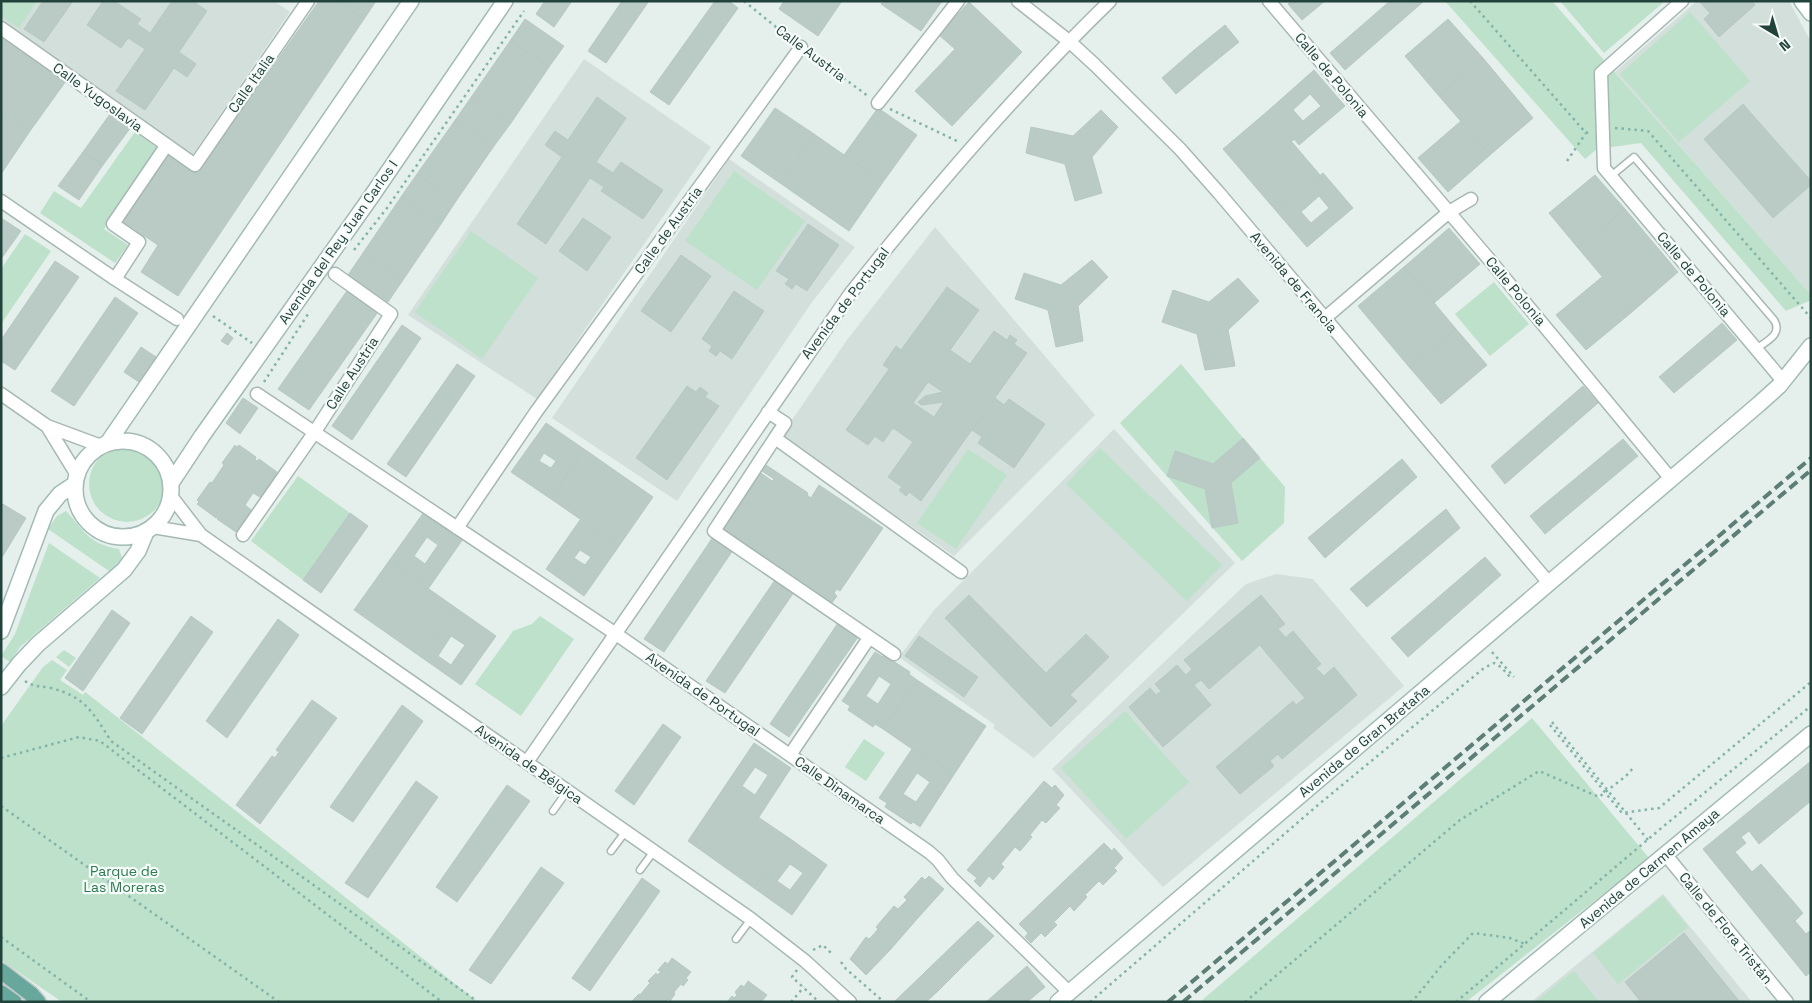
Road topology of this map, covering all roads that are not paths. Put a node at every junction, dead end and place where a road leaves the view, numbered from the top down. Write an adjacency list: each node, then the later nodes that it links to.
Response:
1 (308, 1): 16 (street, Calle Italia)
2 (412, 1): 35 (main road)
3 (505, 1): 38 (main road, Avenida del Rey Juan Carlos I)
4 (958, 1): 14 (street)
5 (1018, 1): 12 (street, Avenida de Francia)
6 (1110, 1): 12 (street, Avenida de Portugal)
7 (1269, 1): 18 (street, Calle de Polonia)
8 (1682, 1): 17 (street)
9 (1802, 1): 10 (main road)
10 (1811, 13)
11 (1, 28): 15 (street, Calle Yugoslavia)
12 (1070, 42): 24 (street, Avenida de Francia); 31 (street, Avenida de Portugal)
13 (801, 47): 39 (street, Calle de Austria)
14 (878, 104)
15 (166, 146): 16 (street, Calle Yugoslavia); 23 (street)
16 (195, 165)
17 (1608, 172): 27 (street, Calle de Polonia); 27 (lane)
18 (1434, 195): 21 (street, Calle Polonia)
19 (1472, 199): 21 (street)
20 (1, 201): 23 (street)
21 (1449, 212): 24 (street); 36 (street, Calle Polonia)
22 (335, 274): 33 (street, Calle Austria)
23 (115, 280): 25 (street)
24 (1325, 318): 44 (street, Avenida de Francia)
25 (177, 319)
26 (1811, 346): 28 (main road, Avenida de Gran Bretaña)
27 (1756, 349): 28 (street, Calle de Polonia)
28 (1783, 381): 36 (main road, Avenida de Gran Bretaña)
29 (1, 394): 32 (street)
30 (257, 394): 33 (street)
31 (768, 412): 34 (street); 46 (street, Avenida de Portugal)
32 (47, 426): 35 (street); 37 (street)
33 (314, 433): 39 (street); 42 (street, Calle Austria)
34 (775, 438): 43 (street); 47 (street)
35 (104, 445): 37 (main road); 38 (main road)
36 (1671, 479): 44 (main road, Avenida de Gran Bretaña)
37 (76, 480): 40 (main road); 45 (main road)
38 (171, 490): 40 (main road); 41 (street)
39 (457, 528): 46 (street)
40 (150, 529): 41 (street); 49 (main road)
41 (201, 535): 52 (street, Avenida de Bélgica)
42 (242, 535)
43 (962, 572)
44 (1549, 583): 64 (main road, Avenida de Gran Bretaña)
45 (1, 631)
46 (616, 634): 51 (street, Avenida de Portugal); 52 (street, Avenida de Portugal)
47 (869, 638): 48 (street); 51 (street, Calle Dinamarca)
48 (894, 654)
49 (1, 687)
50 (1811, 734): 58 (main road, Avenida de Carmen Amaya)
51 (790, 755): 64 (street, Calle Dinamarca)
52 (527, 762): 53 (street, Avenida de Bélgica)
53 (568, 790): 54 (lane); 55 (street, Avenida de Bélgica)
54 (553, 811)
55 (626, 831): 56 (lane); 57 (street, Avenida de Bélgica)
56 (611, 851)
57 (654, 851): 59 (lane); 60 (street, Avenida de Bélgica)
58 (1665, 854): 68 (main road, Avenida de Carmen Amaya); 69 (street, Calle de Flora Tristán)
59 (640, 870)
60 (751, 918): 61 (lane); 67 (street, Avenida de Bélgica)
61 (736, 939)
62 (1, 971): 66 (main road)
63 (1, 993): 65 (main road)
64 (1063, 997)
65 (14, 1002)
66 (38, 1002)
67 (850, 1002)
68 (1487, 1002)
69 (1787, 1002)

